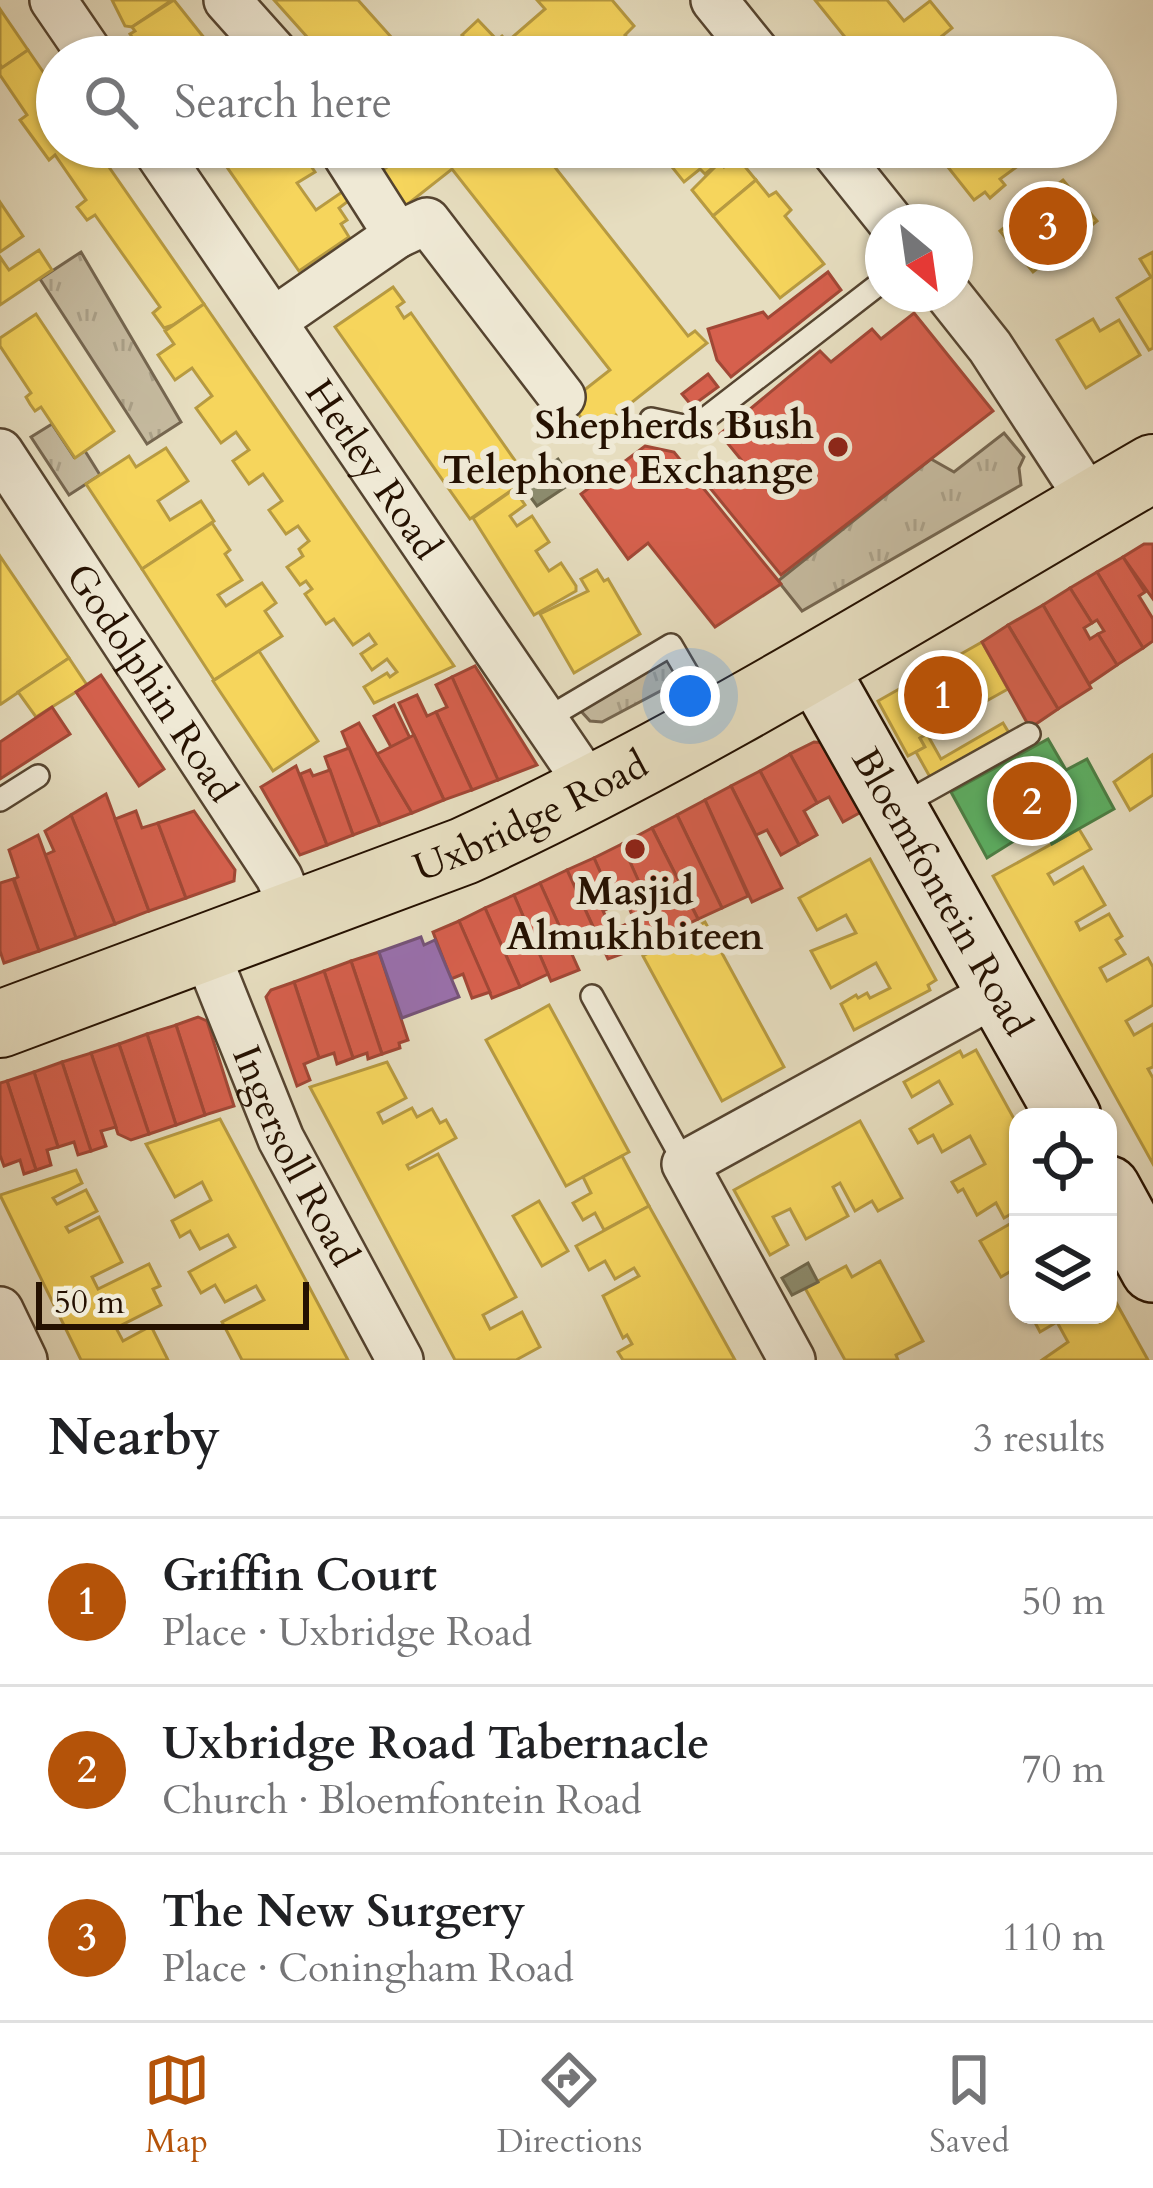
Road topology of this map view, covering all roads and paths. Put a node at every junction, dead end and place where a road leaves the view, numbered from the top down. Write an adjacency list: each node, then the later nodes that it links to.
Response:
1 (53, 0): 4 (street)
2 (227, 0): 5 (street)
3 (714, 0): 6 (street)
4 (78, 36)
5 (259, 36)
6 (743, 36)
7 (168, 168): 14 (street, Hetley Road)
8 (354, 168): 11 (street)
9 (848, 168): 10 (street)
10 (877, 204)
11 (397, 235): 14 (street); 15 (street)
12 (865, 295): 16 (lane)
13 (962, 312): 19 (street)
14 (273, 321): 21 (street, Hetley Road)
15 (562, 397)
16 (651, 419)
17 (0, 452): 28 (street, Godolphin Road)
18 (1152, 469): 19 (main road, Uxbridge Road)
19 (1092, 503): 20 (main road, Uxbridge Road)
20 (815, 667): 22 (main road, Uxbridge Road); 27 (street, Bloemfontein Road)
21 (546, 718): 22 (lane); 25 (street, Hetley Road)
22 (718, 724): 25 (main road, Uxbridge Road)
23 (1029, 734): 27 (lane)
24 (38, 776): 26 (lane)
25 (592, 790): 28 (main road, Uxbridge Road)
26 (0, 800)
27 (898, 808): 30 (street, Bloemfontein Road)
28 (295, 915): 29 (main road, Uxbridge Road)
29 (203, 947): 32 (main road, Uxbridge Road); 39 (street, Ingersoll Road)
30 (1000, 991): 33 (street, Bloemfontein Road); 34 (street)
31 (592, 996): 34 (lane)
32 (0, 1024)
33 (1064, 1108)
34 (685, 1164): 40 (street)
35 (1117, 1204): 36 (street)
36 (1153, 1270)
37 (0, 1310): 38 (street)
38 (24, 1360)
39 (400, 1360)
40 (792, 1360)

